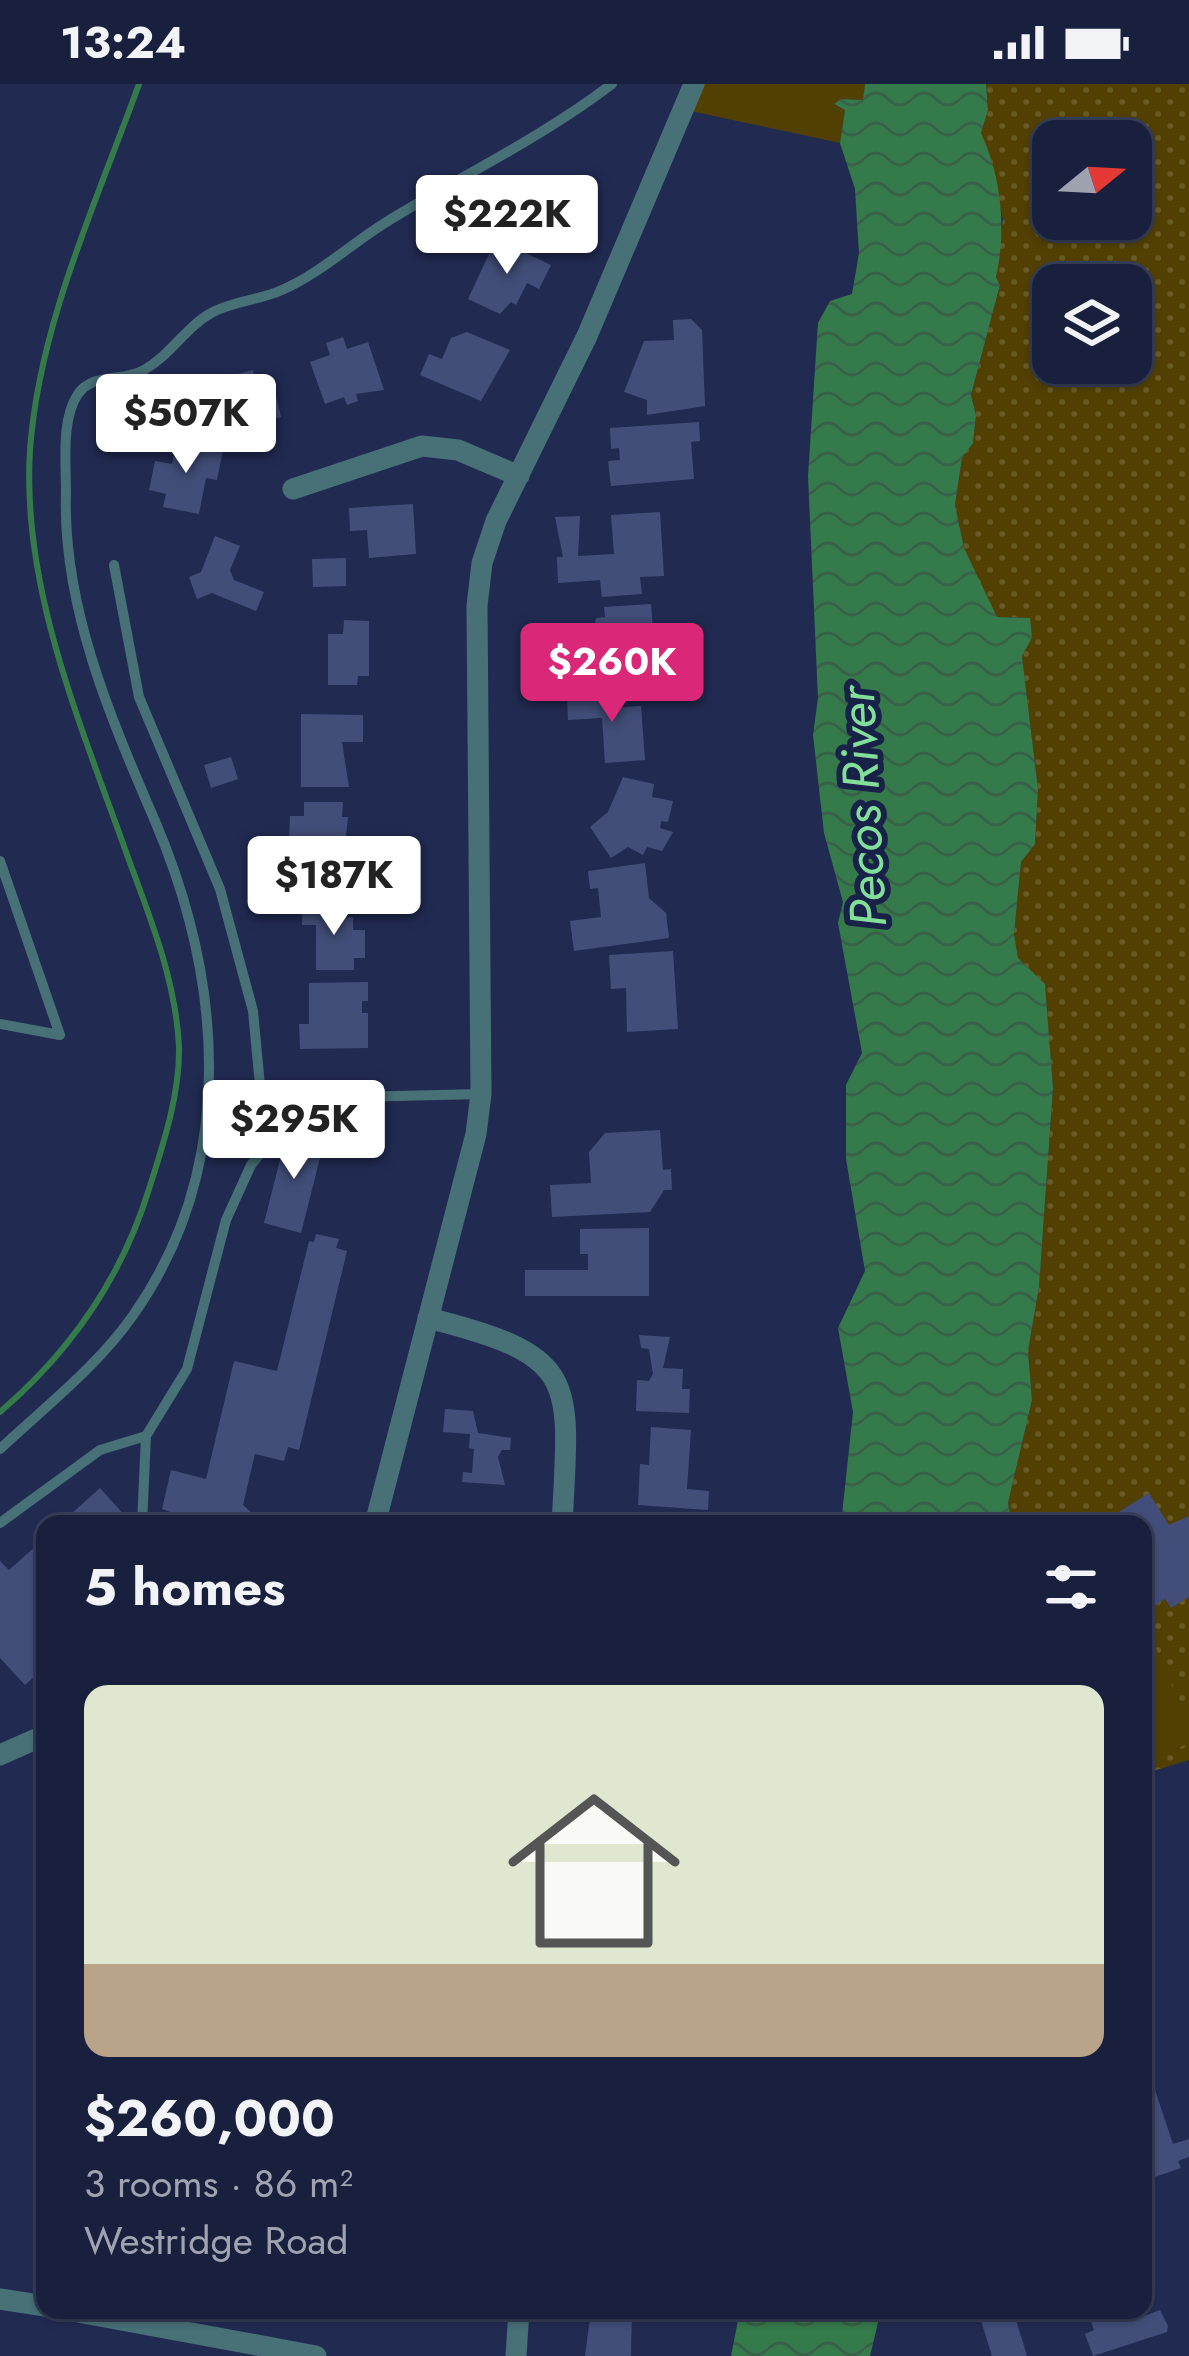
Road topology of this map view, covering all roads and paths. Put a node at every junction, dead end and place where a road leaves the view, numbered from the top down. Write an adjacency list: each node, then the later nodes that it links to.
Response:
1 (612, 84): 12 (lane)
2 (694, 84): 3 (street)
3 (519, 476): 4 (street); 8 (street)
4 (293, 489)
5 (114, 565): 9 (lane)
6 (0, 861): 7 (lane)
7 (0, 1024)
8 (481, 1094): 9 (lane); 10 (street)
9 (280, 1129): 11 (lane)
10 (428, 1318): 14 (street); 15 (street)
11 (146, 1436): 13 (lane); 16 (lane)
12 (0, 1449)
13 (142, 1515)
14 (377, 1515)
15 (562, 1515)
16 (0, 1523)
17 (36, 1740): 18 (street)
18 (0, 1755)
19 (0, 2299): 20 (street)
20 (36, 2305)
21 (117, 2319): 23 (street)
22 (518, 2319): 24 (street)
23 (316, 2356)
24 (515, 2356)

